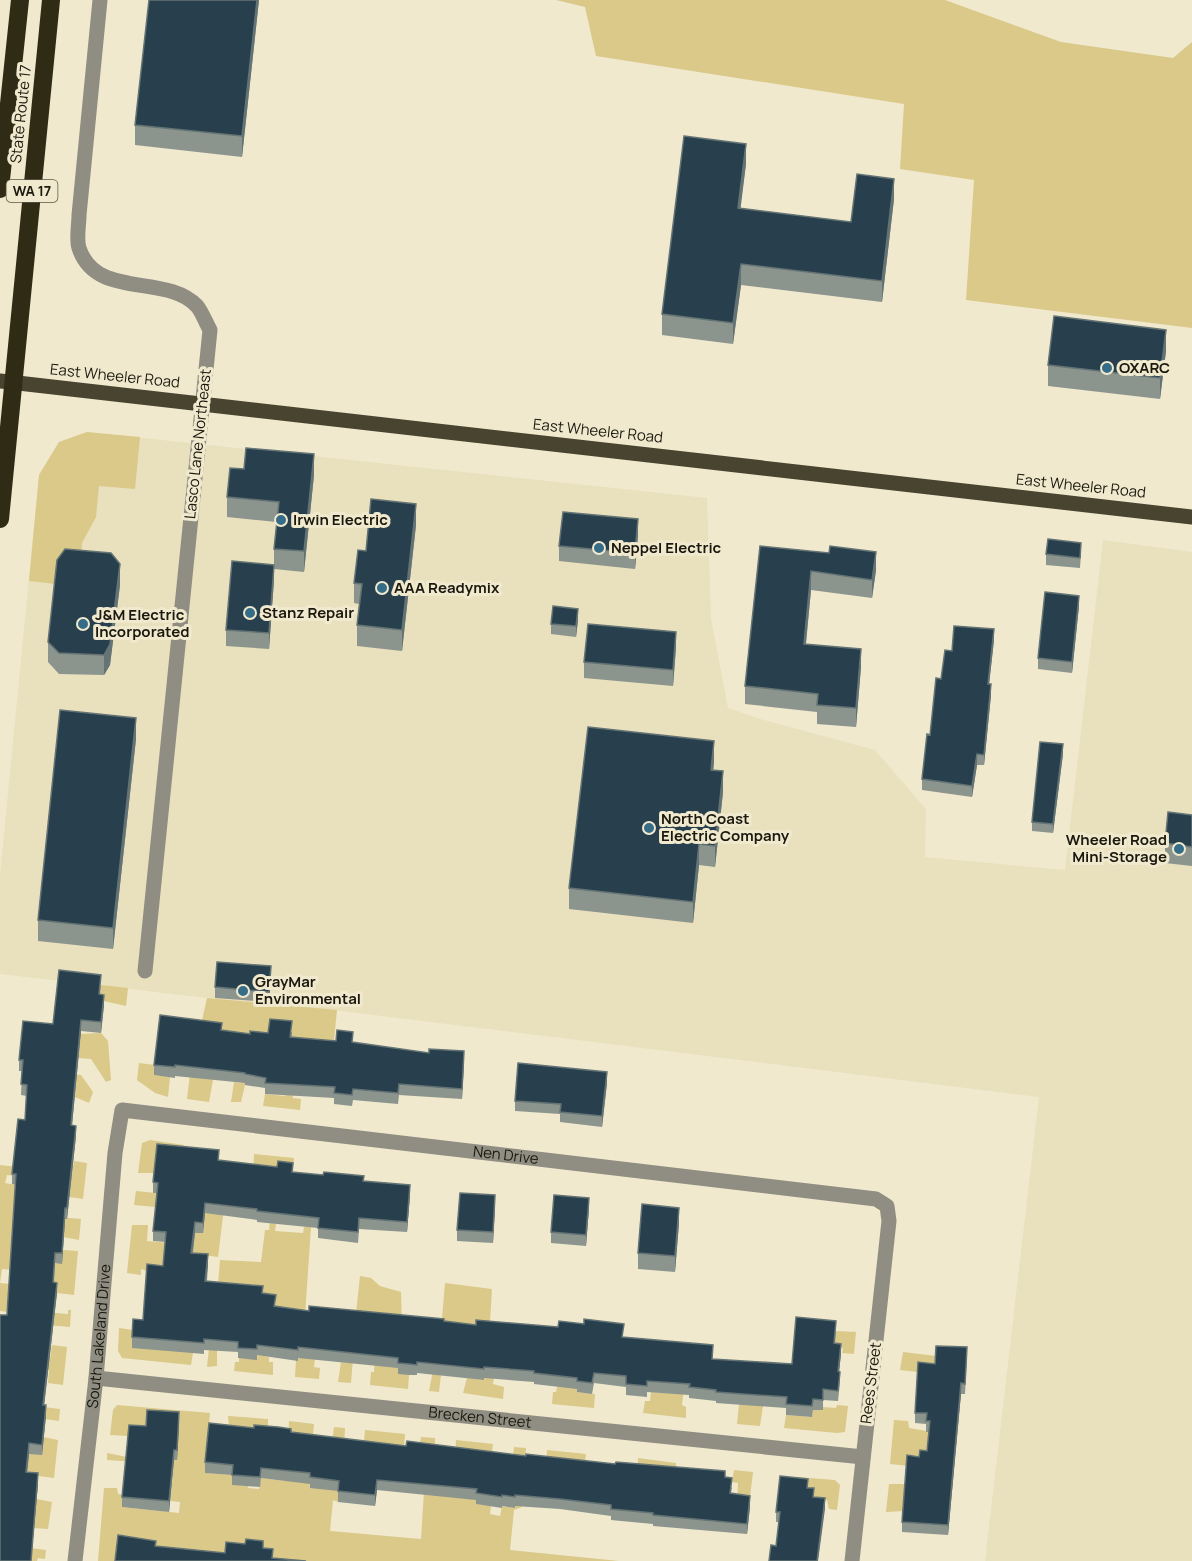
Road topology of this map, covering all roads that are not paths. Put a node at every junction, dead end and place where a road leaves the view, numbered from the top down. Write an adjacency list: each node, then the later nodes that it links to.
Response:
1 (20, 0): 4 (highway, State Route 17 / WA 17)
2 (51, 0): 5 (highway, State Route 17 / WA 17)
3 (100, 0): 6 (street, Lasco Lane Northeast)
4 (0, 189)
5 (7, 382): 6 (main road, East Wheeler Road); 8 (highway, State Route 17 / WA 17)
6 (202, 404): 7 (main road, East Wheeler Road); 9 (street, Lasco Lane Northeast)
7 (1192, 517)
8 (0, 519)
9 (145, 971)
10 (122, 1110): 11 (street, Nen Drive); 12 (street, South Lakeland Drive)
11 (886, 1206): 13 (street, Rees Street)
12 (96, 1378): 13 (street, Brecken Street); 14 (street, South Lakeland Drive)
13 (863, 1457): 15 (street, Rees Street)
14 (75, 1561)
15 (852, 1561)

